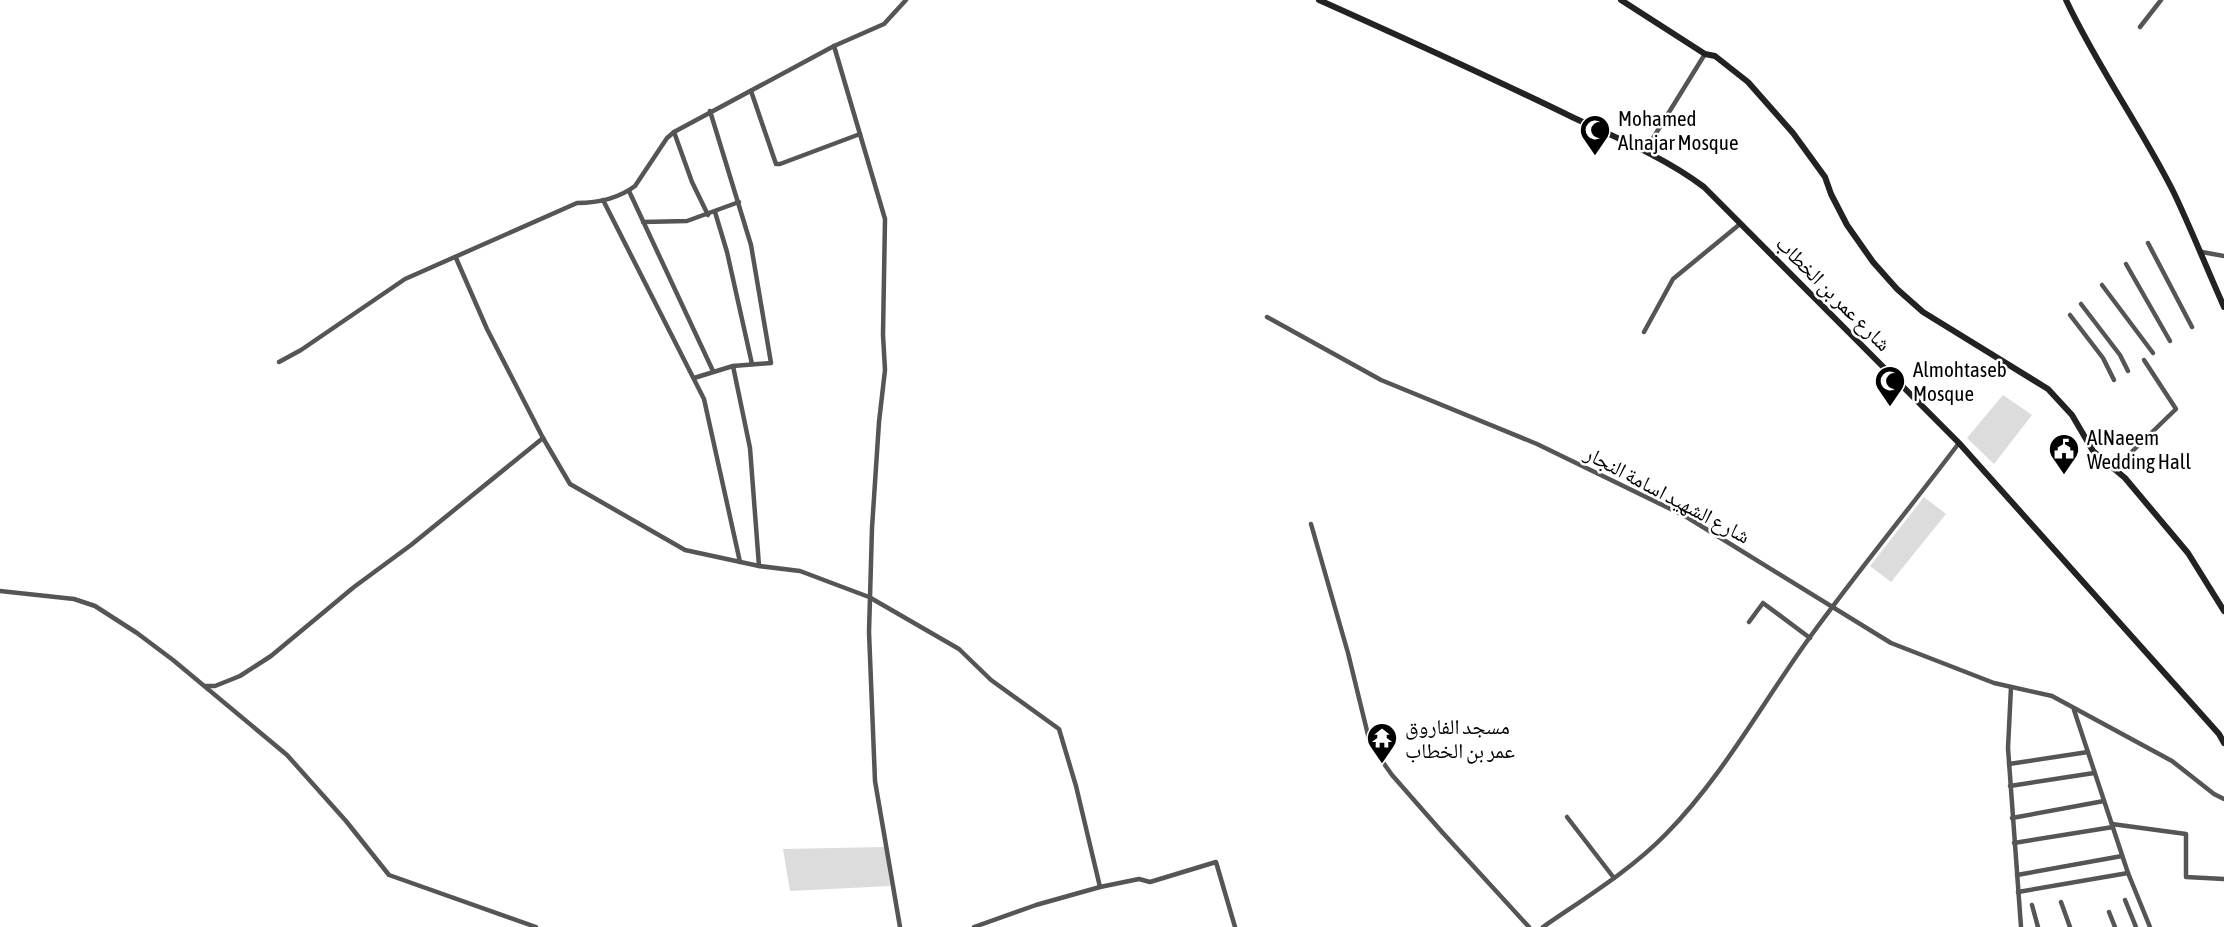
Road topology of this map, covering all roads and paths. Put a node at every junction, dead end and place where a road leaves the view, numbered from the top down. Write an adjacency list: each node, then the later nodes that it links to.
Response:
1 (906, 0): 7 (street)
2 (1320, 0): 13 (street, شارع عمر بن الخطاب)
3 (1621, 0): 8 (street)
4 (2066, 0): 22 (street)
5 (2161, 0): 6 (street)
6 (2140, 27)
7 (834, 46): 9 (street); 12 (street)
8 (1705, 54): 13 (street); 45 (street)
9 (751, 91): 10 (street); 12 (street)
10 (710, 110): 11 (street); 16 (street)
11 (674, 132): 14 (street); 18 (street)
12 (860, 134): 50 (street)
13 (1645, 151): 20 (street, شارع عمر بن الخطاب)
14 (629, 191): 15 (street); 19 (street)
15 (603, 200): 24 (street); 41 (street)
16 (739, 202): 17 (street); 37 (street)
17 (715, 212): 18 (street); 37 (street)
18 (708, 215): 19 (street)
19 (643, 222): 39 (street)
20 (1741, 223): 32 (street); 44 (street, شارع عمر بن الخطاب)
21 (2148, 243): 31 (street)
22 (2202, 252): 23 (street); 28 (street)
23 (2224, 256)
24 (456, 258): 36 (street); 43 (street)
25 (2126, 264): 33 (street)
26 (2102, 285): 34 (street)
27 (2081, 304): 40 (street)
28 (2224, 307)
29 (2070, 316): 42 (street)
30 (1267, 317): 51 (street, شارع الشهيد اسامة النجار)
31 (2192, 327)
32 (1644, 332)
33 (2170, 341)
34 (2153, 353)
35 (2144, 360): 45 (street)
36 (279, 362)
37 (752, 364): 38 (street)
38 (733, 366): 39 (street); 48 (street)
39 (713, 371): 41 (street)
40 (2128, 371)
41 (694, 378): 47 (street)
42 (2115, 380)
43 (543, 438): 47 (street); 55 (street)
44 (1959, 443): 51 (street); 58 (street, شارع عمر بن الخطاب)
45 (2114, 469): 52 (street)
46 (1311, 524): 84 (street)
47 (740, 562): 48 (street)
48 (759, 566): 50 (street)
49 (0, 591): 55 (street)
50 (869, 597): 74 (street); 81 (street)
51 (1833, 608): 54 (street); 56 (street, شارع الشهيد اسامة النجار)
52 (2224, 611)
53 (1749, 622): 54 (street)
54 (1810, 638): 72 (street)
55 (205, 686): 80 (street)
56 (2011, 687): 57 (street, شارع الشهيد اسامة النجار); 60 (street)
57 (2074, 709): 59 (street); 63 (street, شارع الشهيد اسامة النجار)
58 (2224, 743)
59 (2088, 751): 60 (street); 61 (street)
60 (2008, 764): 62 (street)
61 (2094, 773): 62 (street); 64 (street)
62 (2010, 786): 66 (street)
63 (2224, 799)
64 (2104, 802): 66 (street); 67 (street)
65 (1567, 817): 72 (street)
66 (2011, 818): 68 (street)
67 (2112, 826): 68 (street); 69 (street); 73 (street)
68 (2014, 843): 71 (street)
69 (2122, 856): 70 (street); 71 (street)
70 (2128, 873): 75 (street); 91 (street)
71 (2016, 875): 75 (street)
72 (1614, 878): 85 (street)
73 (2224, 879)
74 (1100, 887): 82 (street); 83 (street)
75 (2018, 892): 86 (street)
76 (2125, 900): 90 (street)
77 (2061, 902): 88 (street)
78 (2032, 905): 87 (street)
79 (2109, 912): 89 (street)
80 (537, 927)
81 (900, 927)
82 (974, 927)
83 (1235, 927)
84 (1529, 927)
85 (1544, 927)
86 (2021, 927)
87 (2038, 927)
88 (2070, 927)
89 (2115, 927)
90 (2136, 927)
91 (2150, 927)

